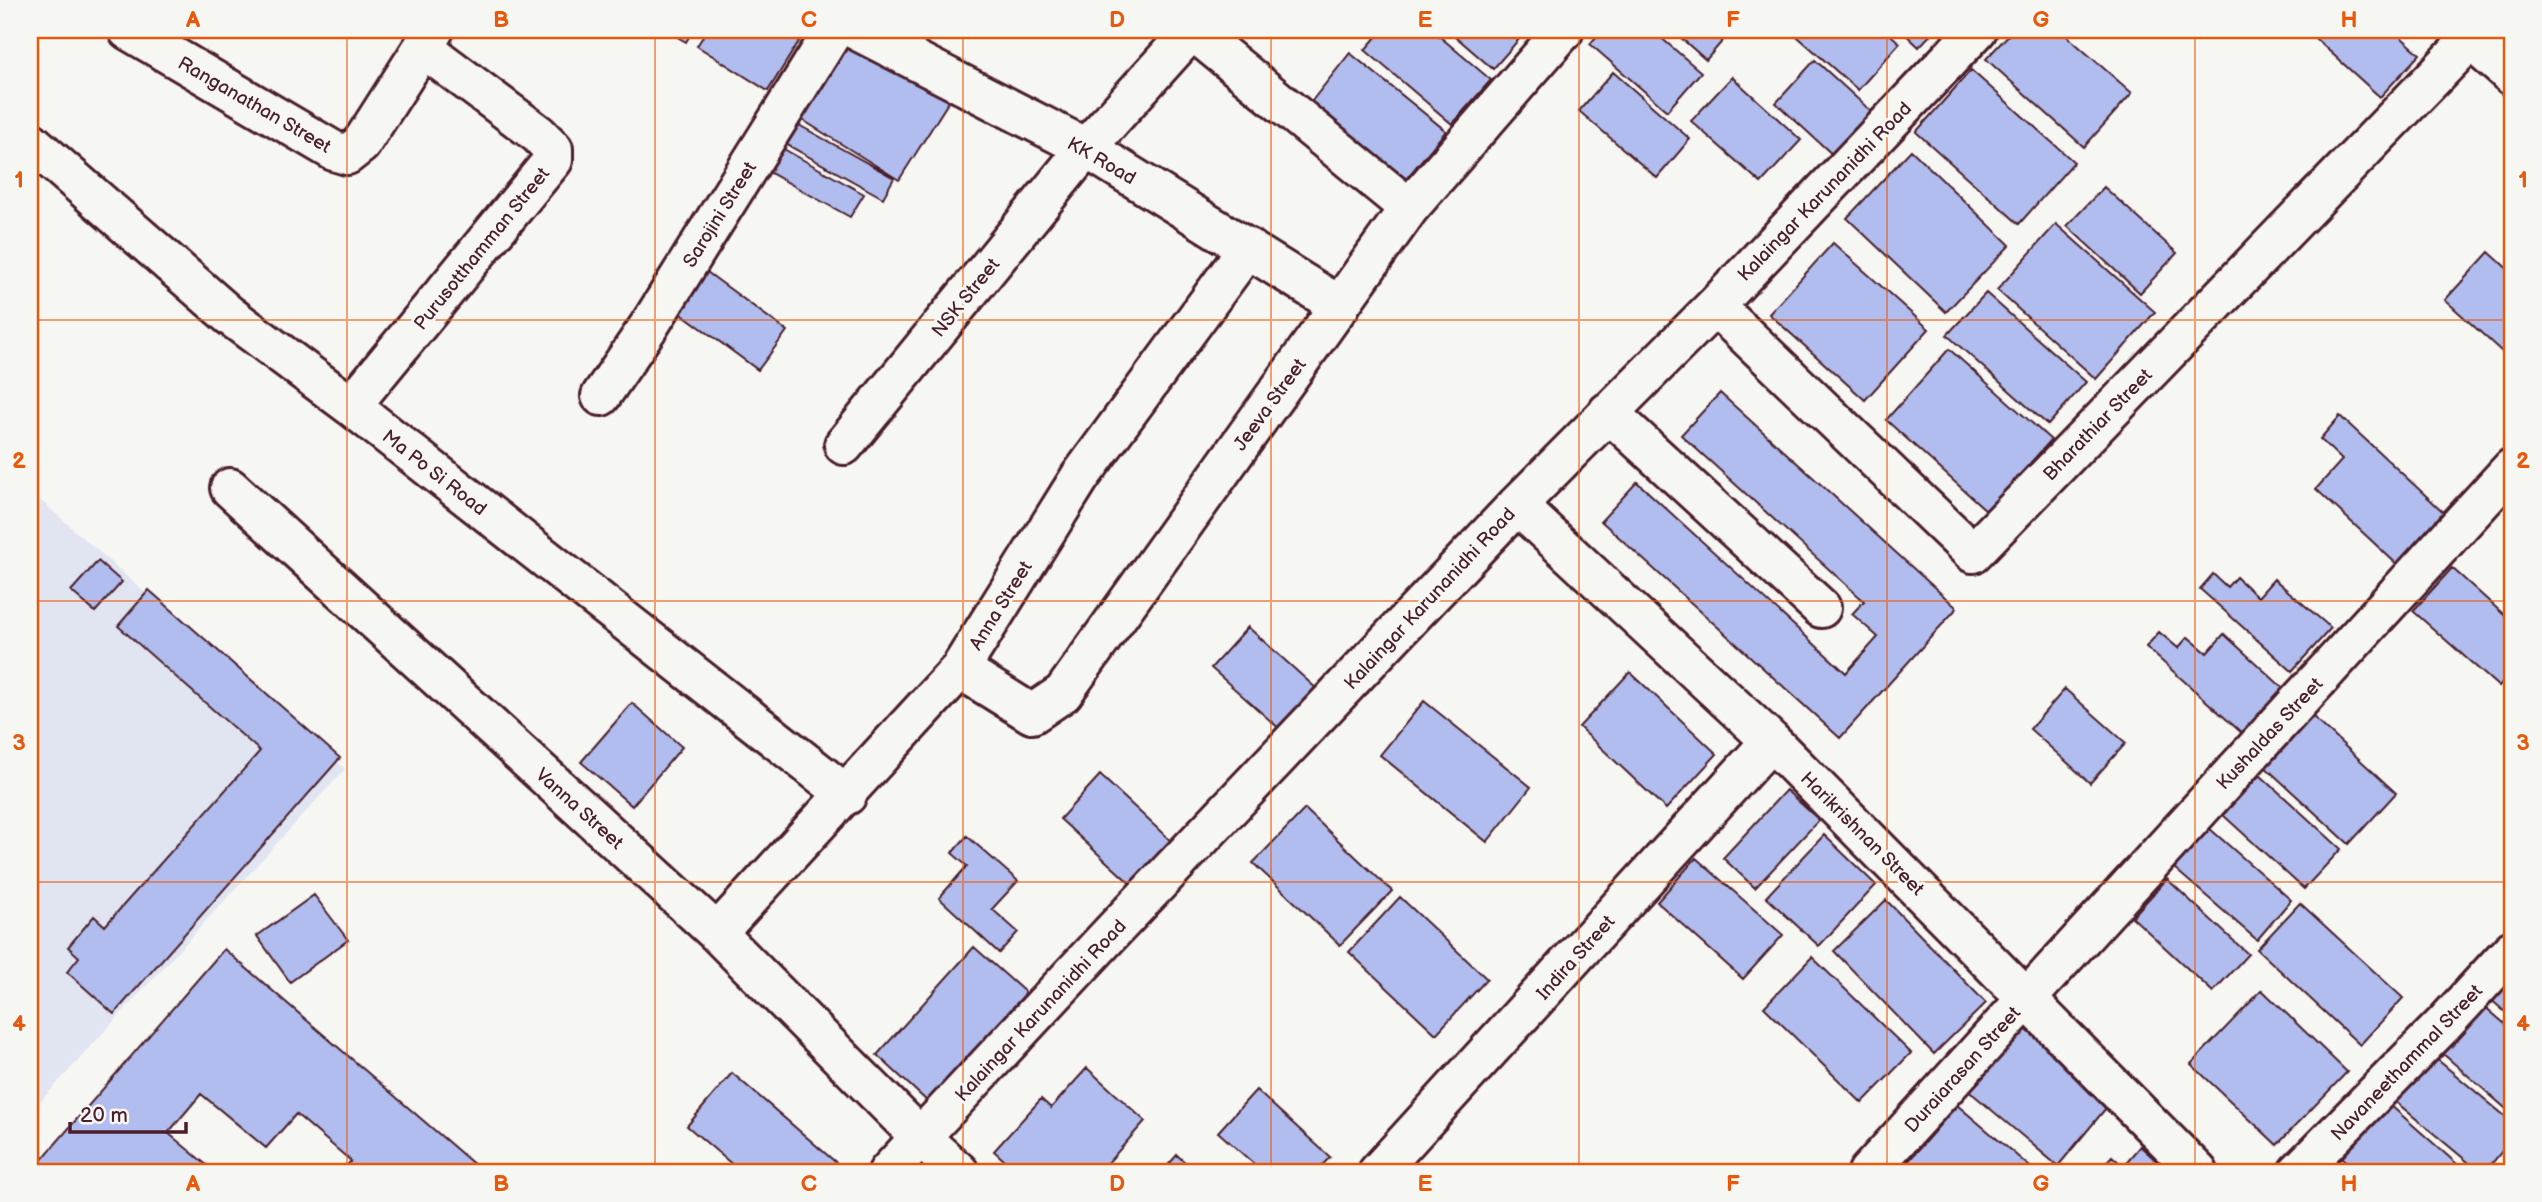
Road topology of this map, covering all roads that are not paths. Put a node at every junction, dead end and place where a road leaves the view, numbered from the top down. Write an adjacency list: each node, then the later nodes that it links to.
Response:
1 (128, 30): 8 (street, Ranganathan Street)
2 (834, 30): 16 (street, Sarojini Street)
3 (856, 30): 11 (street, KK Road)
4 (1192, 30): 11 (street, NSK Street); 12 (street)
5 (1564, 30): 12 (street, Jeeva Street)
6 (1977, 30): 15 (street, Kalaingar Karunanidhi Road)
7 (2465, 34): 9 (street); 15 (street, Bharathiar Street)
8 (429, 39): 17 (street, Purusotthamman Street)
9 (2512, 76)
10 (30, 141): 17 (street, Ma Po Si Road)
11 (1086, 148): 13 (street, KK Road); 19 (street, NSK Street)
12 (1409, 208): 14 (street, Jeeva Street)
13 (1248, 248): 14 (street, KK Road); 24 (street, Anna Street)
14 (1340, 306): 24 (street, Jeeva Street)
15 (1715, 306): 18 (street, Kalaingar Karunanidhi Road)
16 (601, 396)
17 (351, 406): 26 (street, Ma Po Si Road)
18 (1608, 412): 22 (street, Kalaingar Karunanidhi Road); 23 (street)
19 (844, 445)
20 (2512, 468): 29 (street, Kushaldas Street)
21 (230, 488): 27 (street, Vanna Street)
22 (1517, 505): 25 (street, Harikrishnan Street); 30 (street, Kalaingar Karunanidhi Road)
23 (1821, 608)
24 (960, 669): 26 (street, Anna Street)
25 (1771, 741): 29 (street, Harikrishnan Street); 33 (street, Indira Street)
26 (847, 794): 27 (street, Anna Street)
27 (717, 933): 30 (street, Vanna Street)
28 (2512, 950): 36 (street, Navaneethammal Street)
29 (2027, 997): 34 (street, Duraiarasan Street); 35 (street, Harikrishnan Street)
30 (920, 1138): 31 (street, Kalaingar Karunanidhi Road); 32 (street, Vanna Street)
31 (888, 1172)
32 (960, 1172)
33 (1378, 1172)
34 (1868, 1172)
35 (2199, 1172)
36 (2298, 1172)

